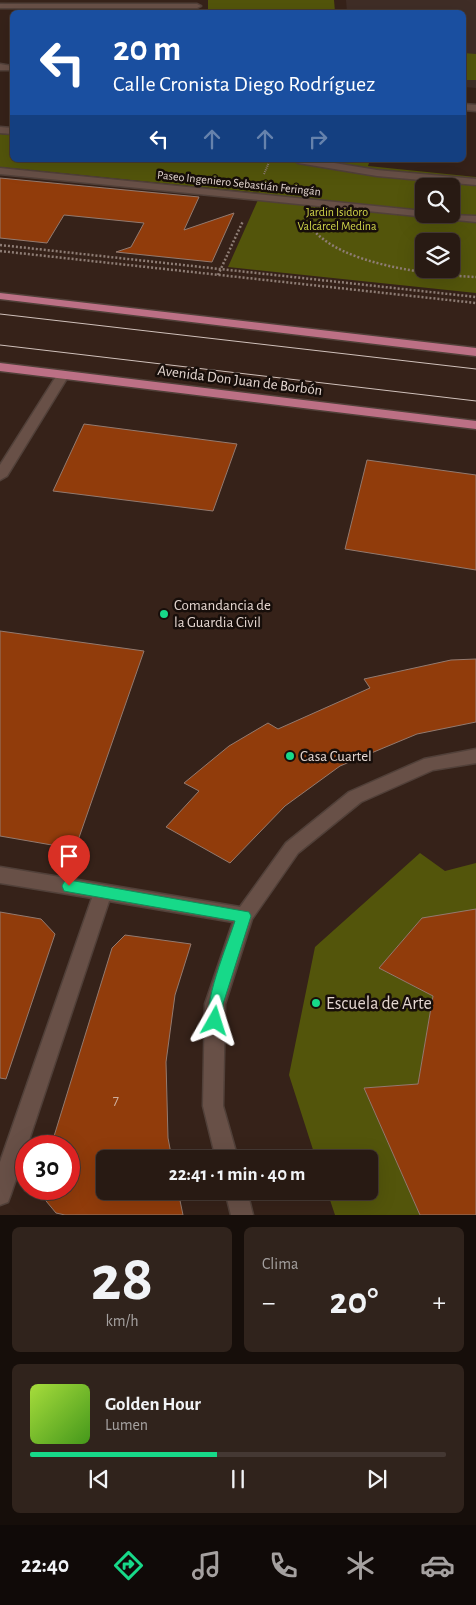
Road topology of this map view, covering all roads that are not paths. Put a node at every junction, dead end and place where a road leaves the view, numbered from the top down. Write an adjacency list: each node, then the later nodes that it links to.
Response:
1 (0, 6): 2 (street)
2 (38, 6): 3 (street)
3 (197, 6)
4 (310, 162): 6 (street, Paseo Ingeniero Sebastián Feringán)
5 (0, 172): 7 (street, Paseo Ingeniero Sebastián Feringán)
6 (476, 182)
7 (476, 219)
8 (0, 296): 9 (main road)
9 (476, 352)
10 (0, 367): 11 (main road, Avenida Don Juan de Borbón)
11 (63, 375): 12 (main road, Avenida Don Juan de Borbón); 13 (street)
12 (476, 425)
13 (0, 476)
14 (476, 756): 17 (street)
15 (0, 874): 16 (street)
16 (103, 892): 17 (street); 19 (street)
17 (244, 916): 18 (street)
18 (225, 1150)
19 (0, 1194)
20 (238, 1200): 21 (street)
21 (242, 1215)

